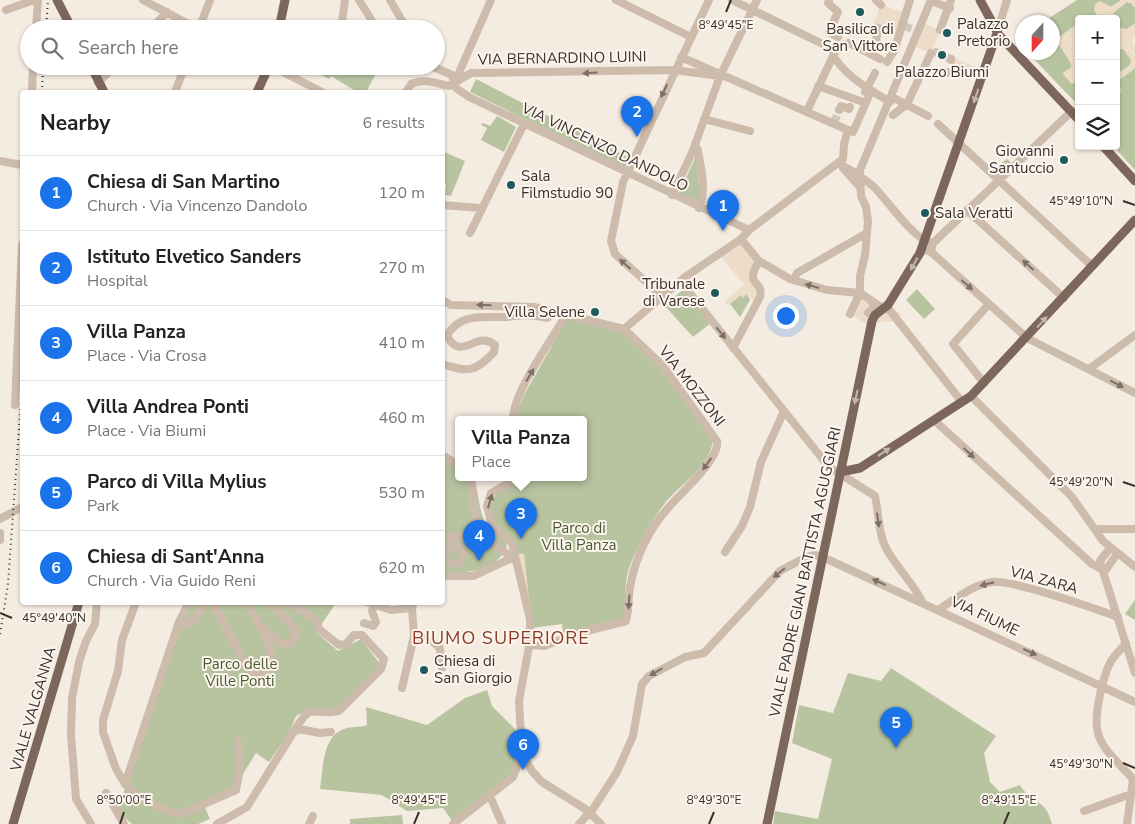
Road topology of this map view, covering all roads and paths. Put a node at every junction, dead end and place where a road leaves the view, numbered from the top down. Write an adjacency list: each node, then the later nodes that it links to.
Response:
1 (36, 0): 20 (street); 23 (street)
2 (143, 0): 22 (street)
3 (210, 0): 27 (street)
4 (285, 0): 28 (main road)
5 (345, 0): 29 (street)
6 (359, 0): 30 (street)
7 (390, 0): 31 (street)
8 (491, 0): 53 (street)
9 (616, 0): 36 (street)
10 (709, 0): 36 (street)
11 (732, 0): 21 (street)
12 (757, 0): 21 (street)
13 (829, 0): 35 (street)
14 (910, 0): 39 (street)
15 (931, 0): 19 (street); 62 (street)
16 (981, 0): 34 (main road)
17 (1007, 0): 34 (street)
18 (60, 2): 24 (main road)
19 (950, 4): 33 (street)
20 (6, 10)
21 (752, 10): 51 (street); 54 (street)
22 (167, 12): 25 (street); 26 (street)
23 (36, 20)
24 (68, 20)
25 (159, 20)
26 (182, 20)
27 (202, 20)
28 (281, 20)
29 (342, 20)
30 (371, 20)
31 (402, 20)
32 (879, 28): 39 (street)
33 (940, 30)
34 (997, 33): 67 (main road); 76 (main road, one-way to 76)
35 (838, 36)
36 (691, 37): 40 (street)
37 (849, 43): 39 (street)
38 (932, 52): 64 (street)
39 (872, 55)
40 (681, 57): 42 (street); 51 (street)
41 (836, 60): 61 (street)
42 (674, 70): 51 (street, VIA BERNARDINO LUINI); 53 (street, VIA BERNARDINO LUINI, one-way to 53); 83 (street, one-way to 83)
43 (445, 72): 53 (street, VIA VINCENZO DANDOLO)
44 (875, 73): 61 (street)
45 (33, 75): 55 (street)
46 (95, 75): 52 (main road)
47 (106, 75): 52 (street)
48 (182, 75): 57 (street)
49 (266, 75): 58 (main road)
50 (288, 75): 59 (street)
51 (720, 76): 65 (street); 71 (street)
52 (98, 83): 56 (main road)
53 (454, 84): 60 (street); 72 (street, VIA VINCENZO DANDOLO)
54 (818, 86): 63 (street); 65 (street)
55 (32, 90)
56 (103, 90)
57 (176, 90)
58 (258, 90)
59 (318, 90)
60 (407, 90)
61 (869, 90): 62 (street); 63 (street)
62 (891, 99): 64 (street); 82 (street)
63 (857, 102): 66 (street); 74 (street)
64 (907, 104): 68 (street); 70 (street)
65 (807, 110): 74 (street)
66 (839, 110)
67 (1071, 111): 69 (main road); 84 (street)
68 (893, 115)
69 (1075, 115)
70 (928, 116)
71 (704, 119): 75 (street); 77 (street)
72 (524, 124): 83 (street, VIA VINCENZO DANDOLO); 91 (street)
73 (938, 124): 76 (street)
74 (848, 130): 80 (street)
75 (750, 131)
76 (960, 142): 84 (street); 97 (main road)
77 (695, 145): 87 (street); 89 (street)
78 (1108, 150): 85 (main road)
79 (0, 159): 81 (street)
80 (838, 163): 82 (street); 86 (street); 93 (street)
81 (20, 164)
82 (860, 172): 86 (street); 97 (street)
83 (627, 174): 87 (street, VIA VINCENZO DANDOLO); 104 (street, one-way to 83)
84 (1000, 179): 90 (street); 99 (street)
85 (1135, 180)
86 (860, 187): 95 (street)
87 (672, 195): 89 (street, VIA VINCENZO DANDOLO)
88 (445, 205): 91 (street)
89 (699, 208): 93 (street, VIA VINCENZO DANDOLO)
90 (967, 210): 97 (street); 105 (street, one-way to 90)
91 (481, 211): 94 (street)
92 (1135, 220): 99 (main road)
93 (749, 230): 96 (street)
94 (470, 233)
95 (867, 233): 100 (street); 103 (street)
96 (741, 240): 98 (street); 101 (street)
97 (927, 244): 107 (street, one-way to 107); 108 (main road, one-way to 108)
98 (759, 261): 100 (street); 117 (street)
99 (1092, 266): 105 (main road)
100 (794, 280): 103 (street, one-way to 100)
101 (680, 281): 104 (street); 117 (street, one-way to 117)
102 (20, 285): 124 (street)
103 (860, 293): 108 (street); 110 (street); 111 (street)
104 (662, 296): 113 (street)
105 (1064, 298): 116 (main road, one-way to 105)
106 (445, 302): 109 (street, one-way to 106)
107 (989, 304): 116 (street); 120 (street)
108 (885, 308): 123 (street); 128 (main road, VIALE PADRE GIAN BATTISTA AGUGGIARI, one-way to 128)
109 (555, 312): 112 (street); 114 (street)
110 (868, 313)
111 (850, 314)
112 (566, 315): 113 (street); 126 (street, one-way to 112)
113 (624, 330): 169 (street, VIA MOZZONI, one-way to 169)
114 (446, 332): 118 (street)
115 (1135, 335): 119 (street)
116 (1027, 338): 119 (street); 120 (main road)
117 (733, 348): 125 (street)
118 (445, 365)
119 (1089, 369): 121 (street, one-way to 121)
120 (984, 383): 122 (main road)
121 (1135, 393)
122 (971, 396): 123 (main road); 135 (street)
123 (962, 402): 127 (main road)
124 (14, 405)
125 (784, 411): 128 (street); 142 (street)
126 (514, 416)
127 (934, 420): 128 (main road, one-way to 127); 148 (street, one-way to 148)
128 (840, 472): 145 (main road, VIALE PADRE GIAN BATTISTA AGUGGIARI); 150 (street, one-way to 150)
129 (471, 481): 133 (street)
130 (513, 481): 144 (street, one-way to 130)
131 (20, 508): 132 (street)
132 (0, 520)
133 (477, 525): 137 (street); 144 (street)
134 (1135, 529): 135 (street)
135 (1096, 530): 141 (street)
136 (0, 533): 138 (street)
137 (445, 538)
138 (0, 540)
139 (445, 542): 140 (street)
140 (448, 547): 143 (street); 146 (street)
141 (1113, 551): 147 (street); 148 (street)
142 (725, 552)
143 (445, 554)
144 (514, 557): 149 (street); 169 (street)
145 (823, 557): 150 (street, VIA FIUME, one-way to 145); 184 (street, one-way to 184); 195 (main road, VIALE PADRE GIAN BATTISTA AGUGGIARI)
146 (445, 561)
147 (1135, 567)
148 (1105, 571): 163 (street)
149 (445, 576)
150 (923, 603): 162 (street, VIA FIUME)
151 (78, 605): 186 (main road, VIALE VALGANNA)
152 (97, 605): 187 (street)
153 (135, 605): 179 (street)
154 (188, 605): 164 (street)
155 (203, 605): 164 (street)
156 (214, 605): 166 (street)
157 (249, 605): 166 (street)
158 (271, 605): 166 (street)
159 (295, 605): 176 (street)
160 (373, 605): 161 (street); 165 (street)
161 (413, 605): 167 (street)
162 (938, 610): 163 (street, VIA ZARA, one-way to 162); 172 (street, VIA FIUME, one-way to 172)
163 (1118, 617): 168 (street)
164 (179, 622): 179 (street)
165 (364, 623)
166 (259, 625)
167 (414, 636): 170 (street); 173 (street)
168 (1126, 643): 171 (street); 172 (street)
169 (530, 645): 178 (street)
170 (442, 668)
171 (1135, 673)
172 (1102, 686): 174 (street, VIA FIUME); 181 (street)
173 (402, 688)
174 (1135, 702)
175 (331, 732): 176 (street)
176 (293, 733): 189 (street)
177 (238, 741): 179 (street)
178 (522, 754): 182 (street); 184 (street)
179 (128, 786)
180 (106, 793): 188 (street)
181 (1131, 794): 183 (street); 196 (street)
182 (490, 796): 191 (street); 192 (street)
183 (1084, 811)
184 (590, 813): 193 (street); 194 (street)
185 (313, 816): 190 (street)
186 (13, 824)
187 (91, 824)
188 (124, 824)
189 (218, 824)
190 (309, 824)
191 (453, 824)
192 (502, 824)
193 (579, 824)
194 (601, 824)
195 (767, 824)
196 (1127, 824)

